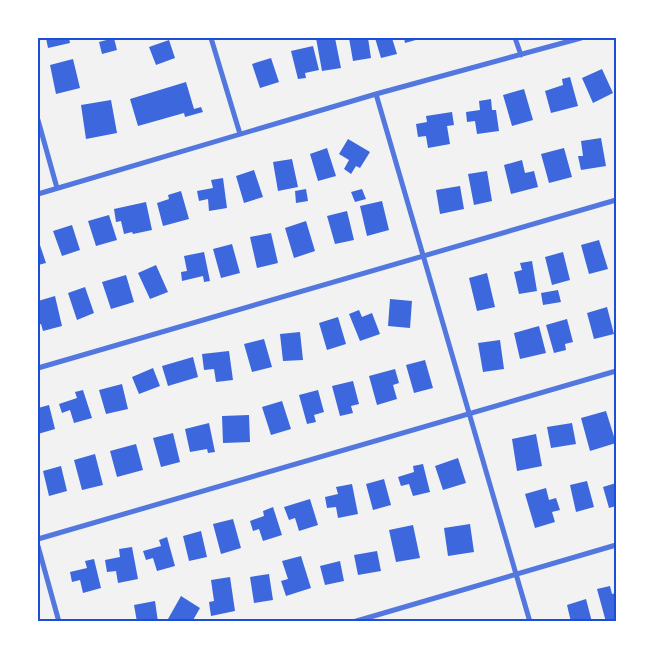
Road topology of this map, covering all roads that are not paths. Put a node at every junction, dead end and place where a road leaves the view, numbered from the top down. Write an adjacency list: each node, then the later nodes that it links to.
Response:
1 (211, 38): 7 (street)
2 (515, 38): 4 (street)
3 (580, 38): 4 (street)
4 (521, 55): 5 (street)
5 (376, 94): 7 (street); 11 (street)
6 (38, 120): 8 (street)
7 (240, 134): 8 (street)
8 (57, 188): 9 (street)
9 (38, 194)
10 (616, 200): 11 (street)
11 (423, 255): 12 (street); 14 (street)
12 (38, 368)
13 (616, 371): 14 (street)
14 (469, 414): 15 (street); 18 (street)
15 (38, 539)
16 (616, 545): 18 (street)
17 (38, 546): 19 (street)
18 (516, 574): 20 (street); 21 (street)
19 (59, 622)
20 (353, 622)
21 (530, 622)

